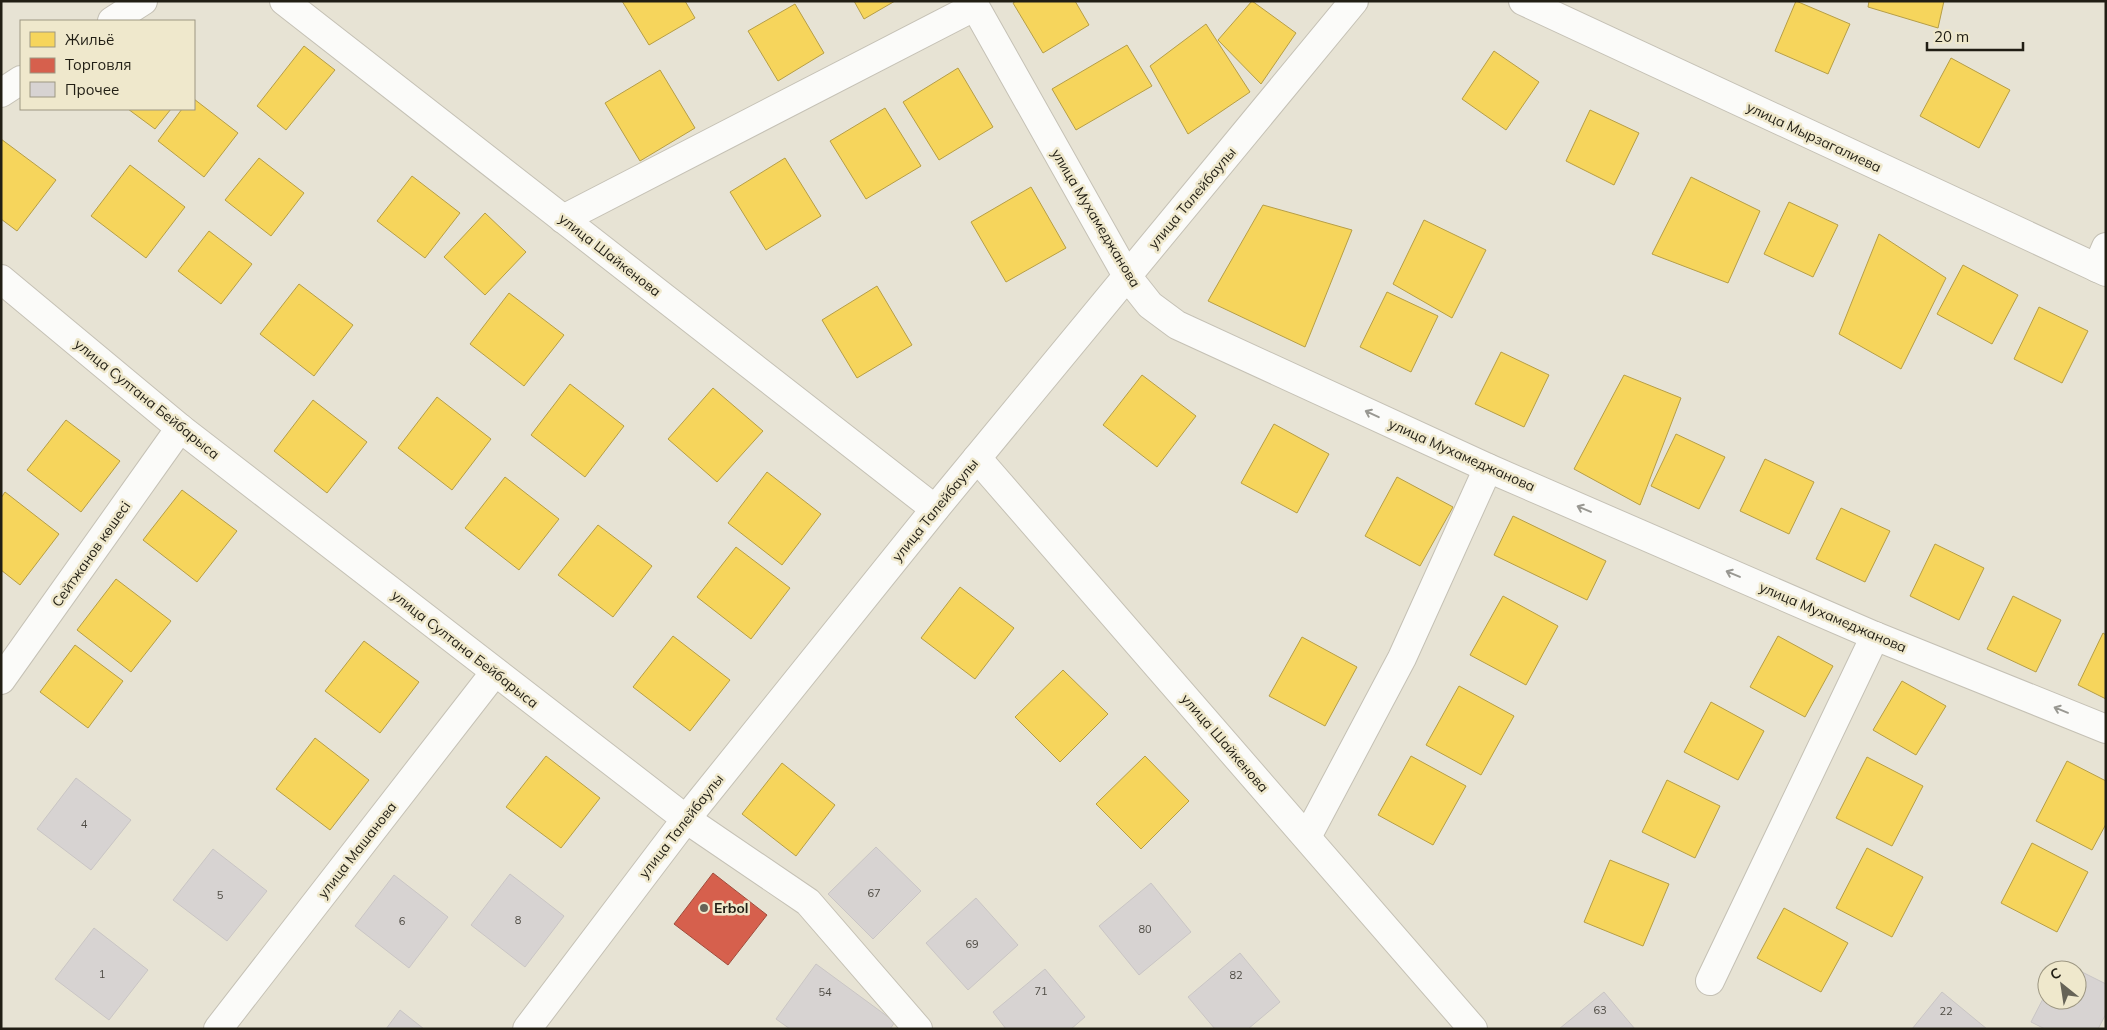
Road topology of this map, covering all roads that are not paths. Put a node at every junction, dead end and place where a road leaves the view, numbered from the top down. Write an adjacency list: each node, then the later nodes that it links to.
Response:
1 (143, 1): 6 (street)
2 (284, 1): 9 (street, улица Шайкенова)
3 (1354, 1): 11 (street, улица Талейбаулы)
4 (1523, 1): 10 (street, улица Мырзагалиева)
5 (973, 4): 9 (street); 11 (street, улица Мухамеджанова)
6 (114, 20)
7 (20, 81): 8 (street)
8 (1, 93)
9 (563, 219): 16 (street, улица Шайкенова)
10 (2103, 263)
11 (1128, 276): 14 (street, улица Талейбаулы); 15 (street, улица Мухамеджанова, one-way to 11)
12 (1, 279): 13 (street, улица Султана Бейбарыса)
13 (180, 428): 18 (street, улица Султана Бейбарыса); 19 (street, Сейтжанов көшесі)
14 (977, 458): 16 (street, улица Талейбаулы); 22 (street, улица Шайкенова)
15 (1488, 468): 17 (street, улица Мухамеджанова, one-way to 15); 22 (street)
16 (936, 509): 21 (street, улица Талейбаулы)
17 (1875, 636): 20 (street, улица Мухамеджанова, one-way to 17); 23 (street)
18 (495, 672): 21 (street, улица Султана Бейбарыса); 24 (street, улица Машанова)
19 (1, 680)
20 (2106, 729)
21 (686, 819): 25 (street, улица Талейбаулы); 26 (street, улица Султана Бейбарыса)
22 (1307, 837): 27 (street, улица Шайкенова)
23 (1710, 981)
24 (218, 1029)
25 (527, 1029)
26 (918, 1029)
27 (1473, 1029)

